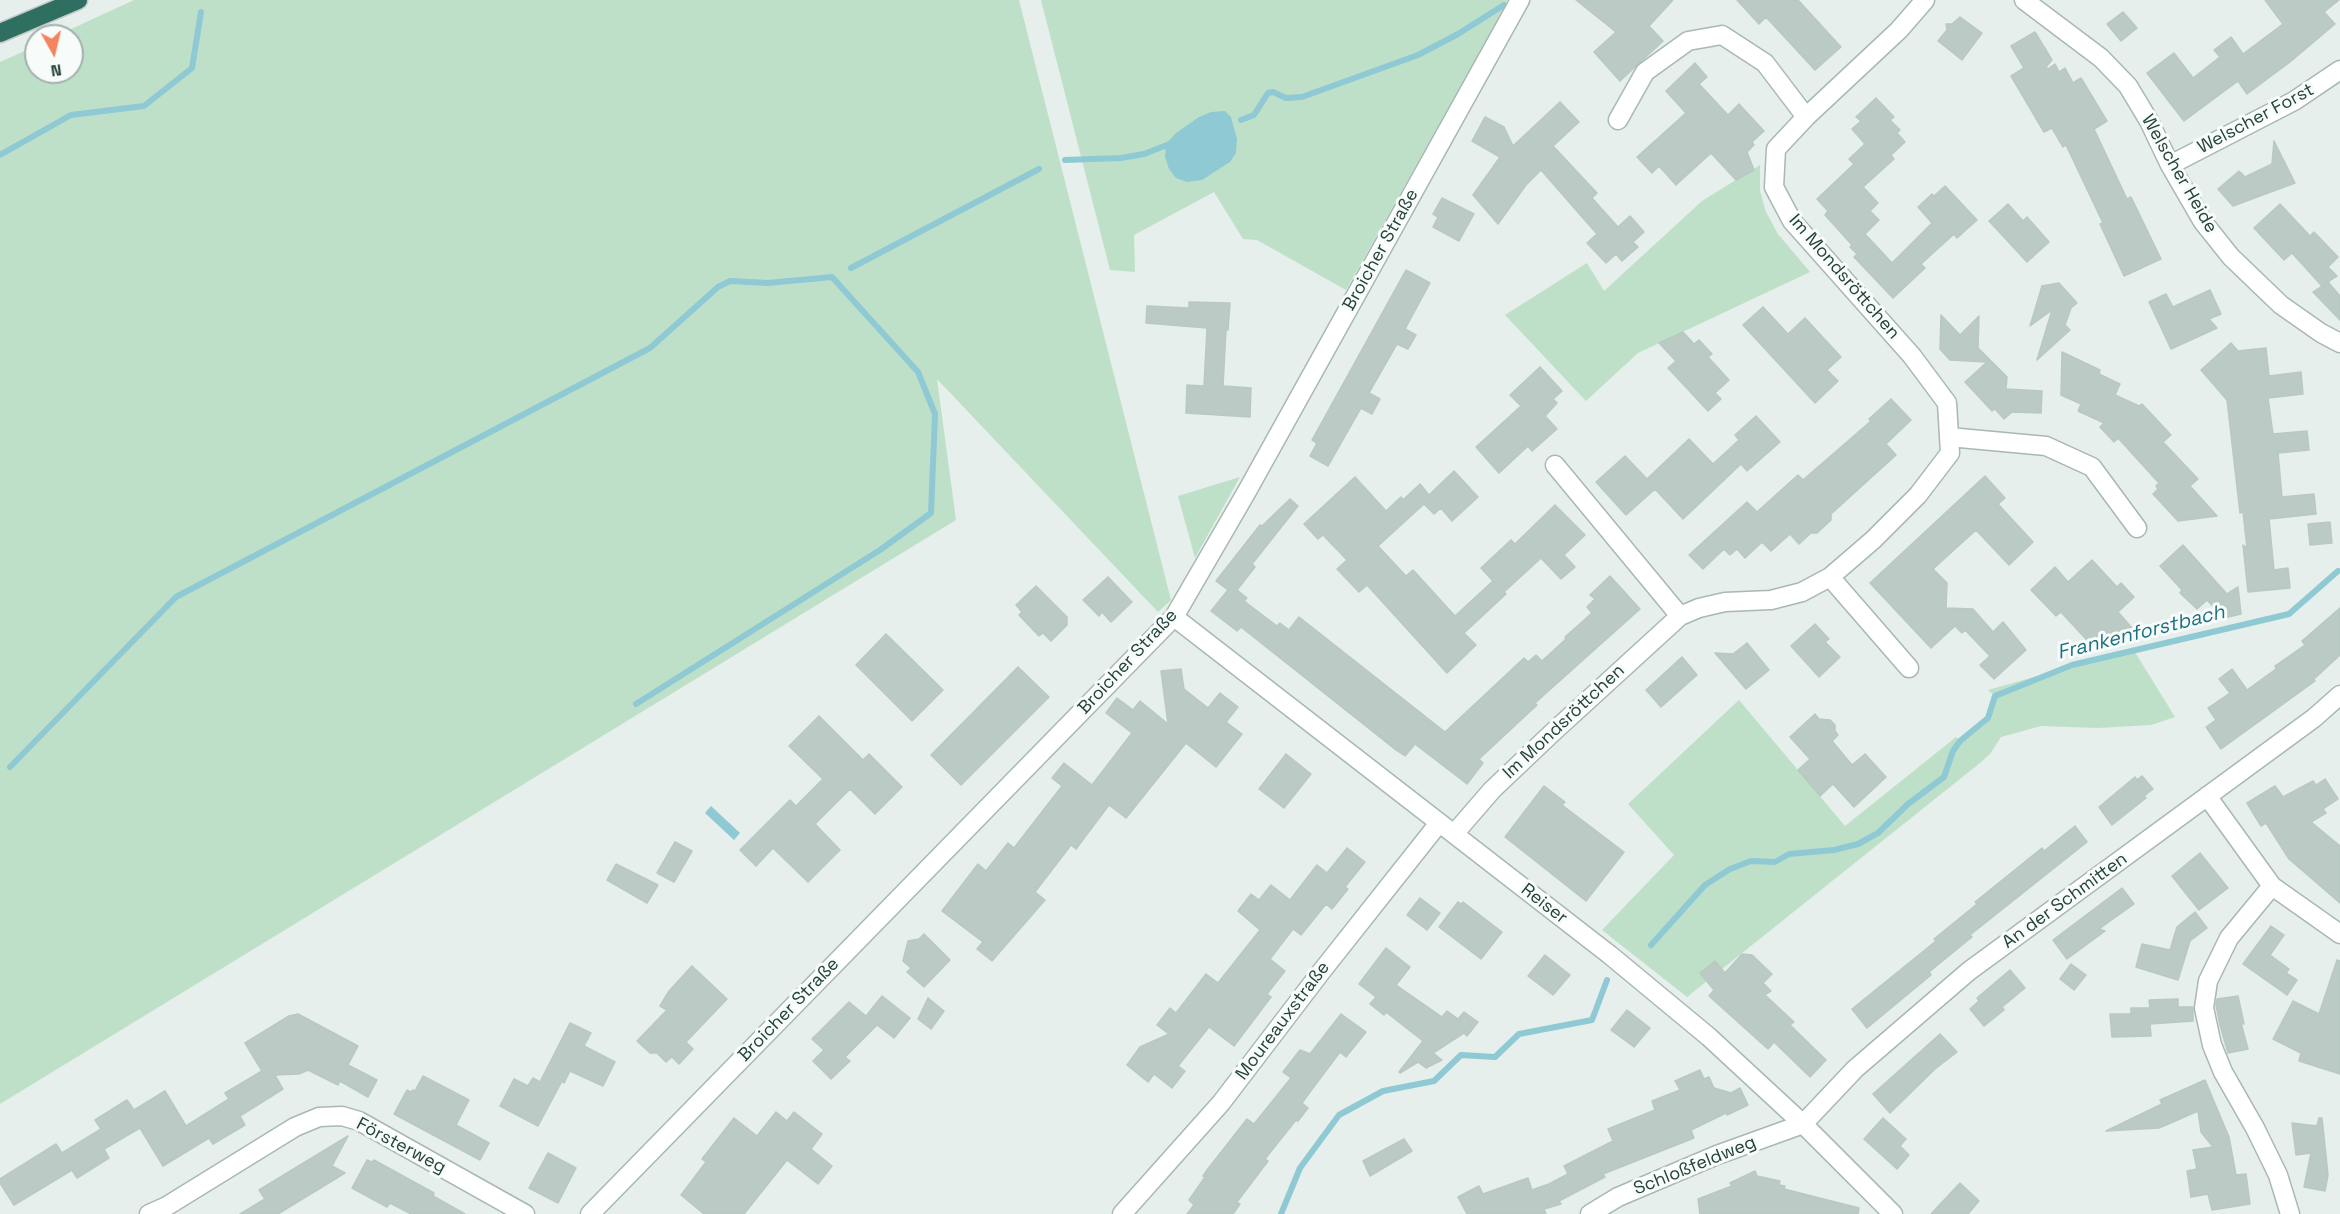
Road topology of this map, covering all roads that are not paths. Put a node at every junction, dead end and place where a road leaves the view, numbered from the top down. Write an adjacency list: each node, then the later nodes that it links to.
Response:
1 (78, 0): 5 (highway)
2 (1520, 0): 16 (street, Broicher Straße)
3 (1925, 0): 7 (street, Im Mondsröttchen)
4 (2024, 0): 9 (street, Welscher Heide)
5 (0, 33)
6 (2340, 70): 9 (street, Welscher Forst)
7 (1806, 117): 8 (street); 11 (street, Im Mondsröttchen)
8 (1618, 120)
9 (2170, 165): 10 (street, Welscher Heide)
10 (2340, 343)
11 (1949, 437): 13 (street); 14 (street, Im Mondsröttchen)
12 (1555, 465): 15 (street)
13 (2137, 528)
14 (1830, 577): 15 (street, Im Mondsröttchen); 17 (street)
15 (1680, 616): 21 (street, Im Mondsröttchen)
16 (1174, 617): 20 (street, Reiser); 27 (street, Broicher Straße)
17 (1909, 668)
18 (2340, 695): 19 (street, An der Schmitten)
19 (2207, 796): 22 (street); 24 (street, An der Schmitten)
20 (1439, 823): 21 (street, Reiser); 28 (street, Moureauxstraße)
21 (1454, 834): 24 (street, Reiser)
22 (2272, 886): 23 (street); 31 (street)
23 (2340, 934)
24 (1803, 1124): 29 (street, Schloßfeldweg); 30 (street, Reiser)
25 (149, 1214): 26 (street, Försterweg)
26 (525, 1214)
27 (590, 1214)
28 (1122, 1214)
29 (1590, 1214)
30 (1893, 1214)
31 (2290, 1214)

